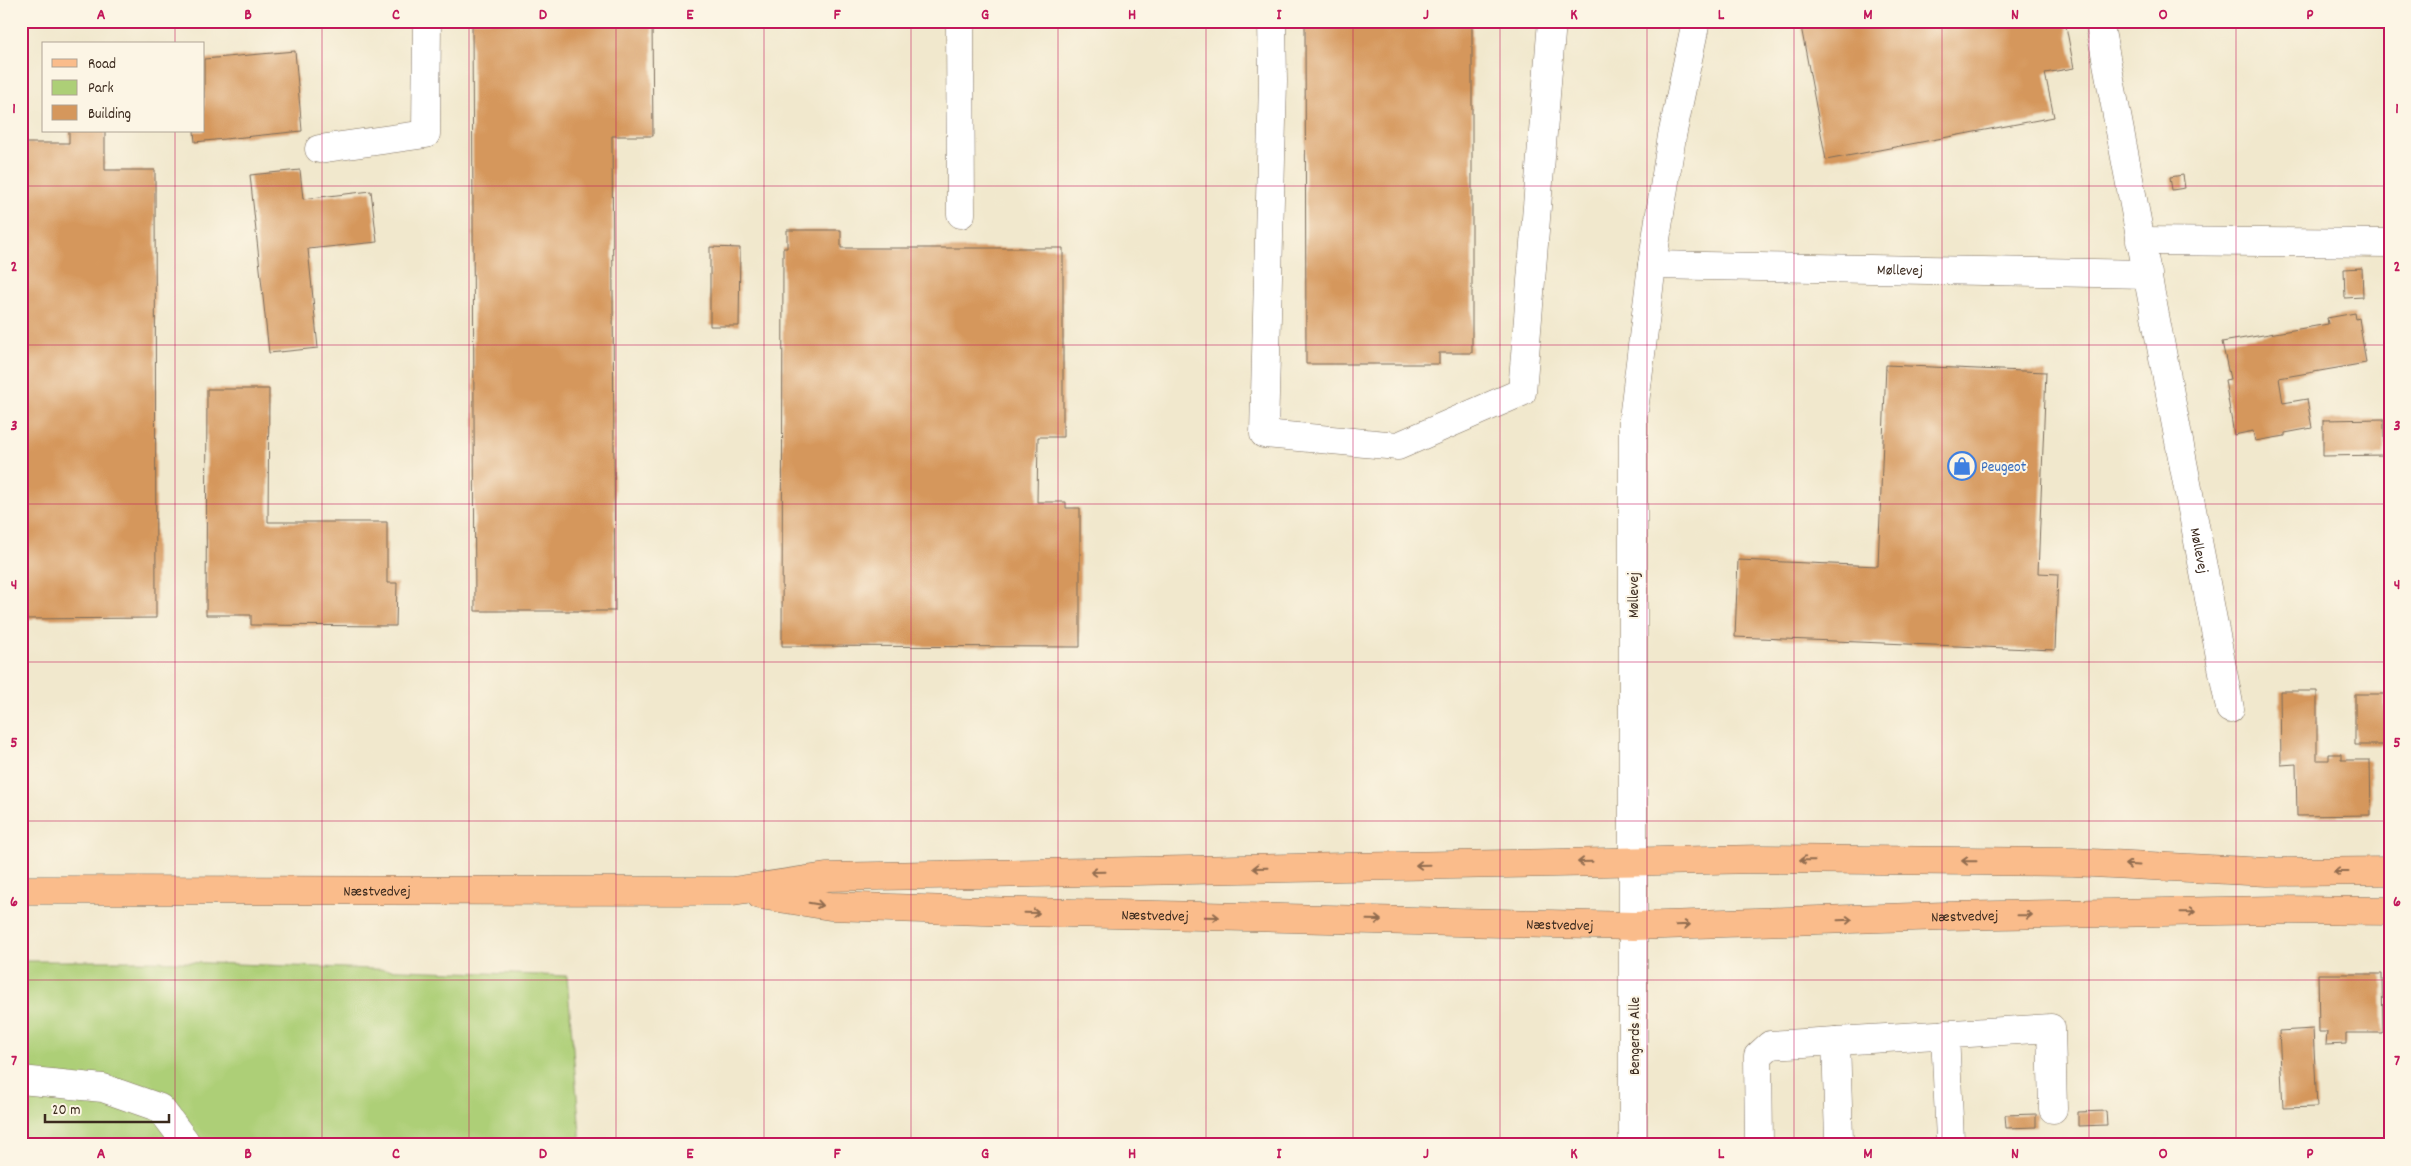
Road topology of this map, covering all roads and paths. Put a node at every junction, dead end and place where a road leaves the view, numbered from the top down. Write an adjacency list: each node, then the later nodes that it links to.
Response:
1 (427, 21): 7 (street)
2 (960, 21): 8 (street)
3 (1272, 21): 4 (street)
4 (1552, 21)
5 (1696, 21): 11 (street, Møllevej)
6 (2099, 21): 9 (street, Møllevej)
7 (319, 149)
8 (962, 214)
9 (2140, 241): 10 (street); 12 (street, Møllevej)
10 (2390, 243)
11 (1652, 265): 12 (street, Møllevej); 14 (street, Møllevej)
12 (2148, 274): 13 (street, Møllevej)
13 (2230, 709)
14 (1634, 861): 15 (main road, Næstvedvej, one-way to 14); 17 (main road, Næstvedvej, one-way to 17); 19 (street, Møllevej)
15 (2390, 872)
16 (21, 890): 17 (main road, Næstvedvej)
17 (733, 891): 19 (main road, Næstvedvej, one-way to 19)
18 (2390, 911): 19 (main road, Næstvedvej, one-way to 18)
19 (1634, 926): 27 (street, Bengerds Alle)
20 (1945, 1034): 21 (street); 23 (street); 25 (street)
21 (1836, 1041): 24 (street); 28 (street)
22 (21, 1080): 26 (street)
23 (2053, 1108)
24 (1839, 1139)
25 (1950, 1140)
26 (184, 1141)
27 (1633, 1145)
28 (1759, 1145)

